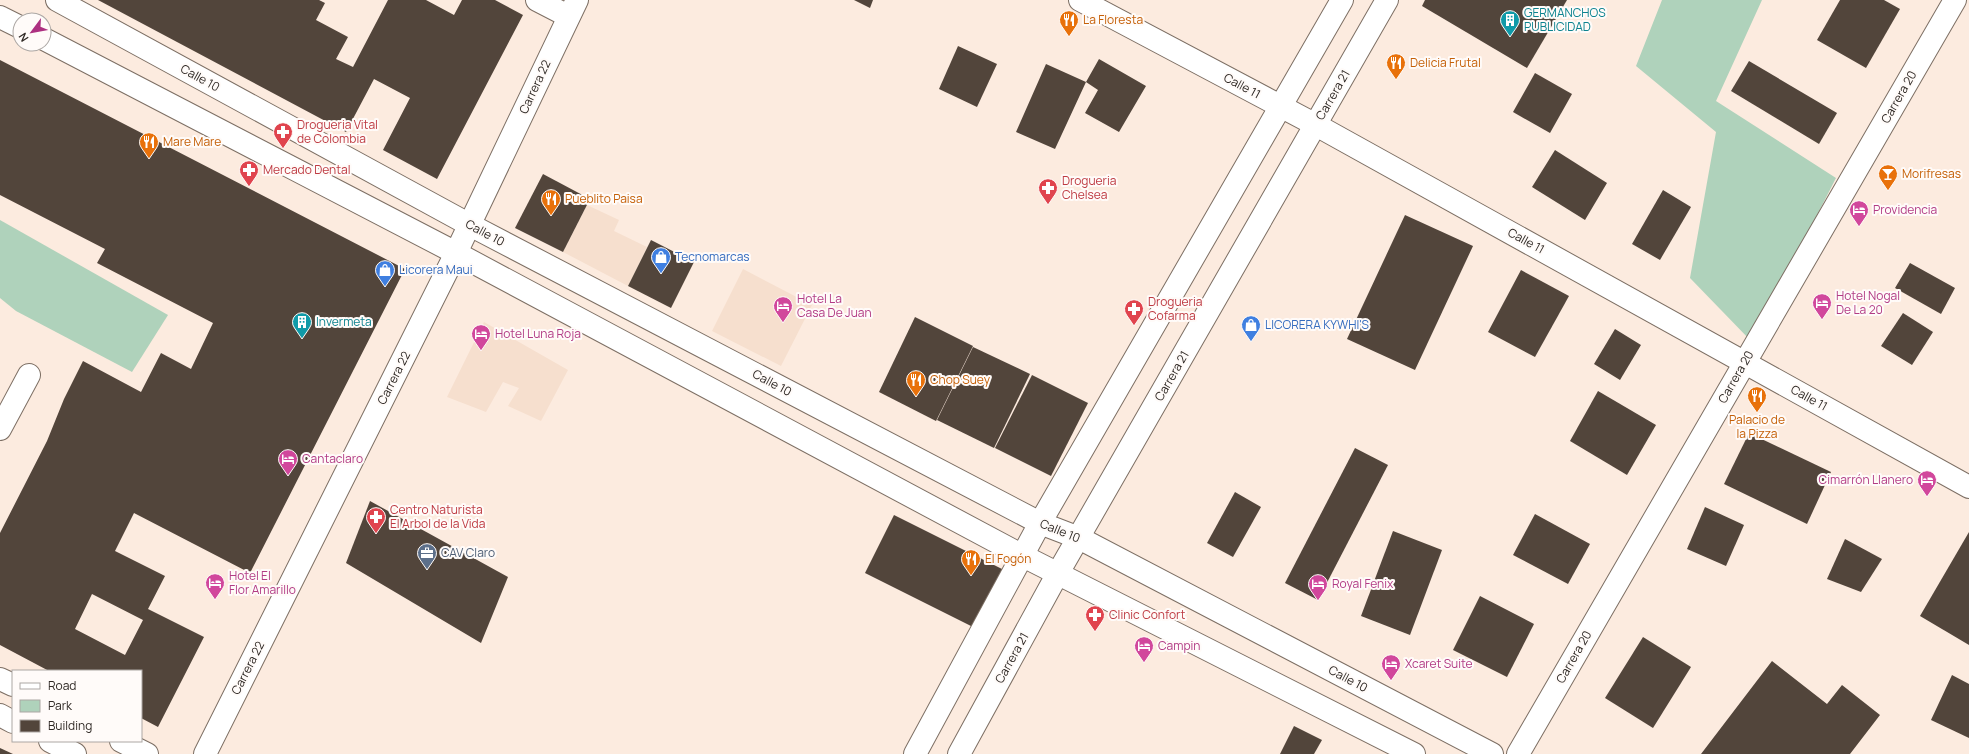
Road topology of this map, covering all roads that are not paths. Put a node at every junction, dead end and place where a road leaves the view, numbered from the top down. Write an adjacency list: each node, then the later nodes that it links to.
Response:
1 (57, 0): 13 (main road, Calle 10)
2 (537, 0): 7 (main road)
3 (1080, 0): 11 (main road, Calle 11)
4 (1342, 0): 11 (main road)
5 (1387, 0): 12 (main road, Carrera 21)
6 (1955, 0): 15 (main road, Carrera 20)
7 (573, 8): 13 (main road, Carrera 22)
8 (0, 17): 9 (main road)
9 (12, 23)
10 (52, 44): 14 (main road)
11 (1281, 107): 12 (main road, Calle 11); 19 (main road)
12 (1316, 125): 15 (main road, Calle 11); 20 (main road, Carrera 21)
13 (470, 225): 14 (main road, Carrera 22); 19 (main road, Calle 10)
14 (456, 254): 21 (main road); 31 (main road, Carrera 22)
15 (1744, 361): 18 (main road, Calle 11); 36 (main road, Carrera 20)
16 (29, 375): 17 (main road)
17 (0, 429)
18 (1969, 487)
19 (1040, 523): 20 (main road, Calle 10); 21 (main road)
20 (1079, 538): 22 (main road, Carrera 21); 35 (main road, Calle 10)
21 (1023, 556): 22 (main road); 32 (main road)
22 (1058, 573): 33 (main road, Carrera 21); 34 (main road)
23 (0, 679): 24 (main road)
24 (12, 685)
25 (0, 715): 26 (main road)
26 (12, 721)
27 (52, 742): 29 (main road)
28 (123, 742): 30 (main road)
29 (75, 754)
30 (147, 754)
31 (205, 754)
32 (915, 754)
33 (959, 754)
34 (1414, 754)
35 (1492, 754)
36 (1518, 754)

